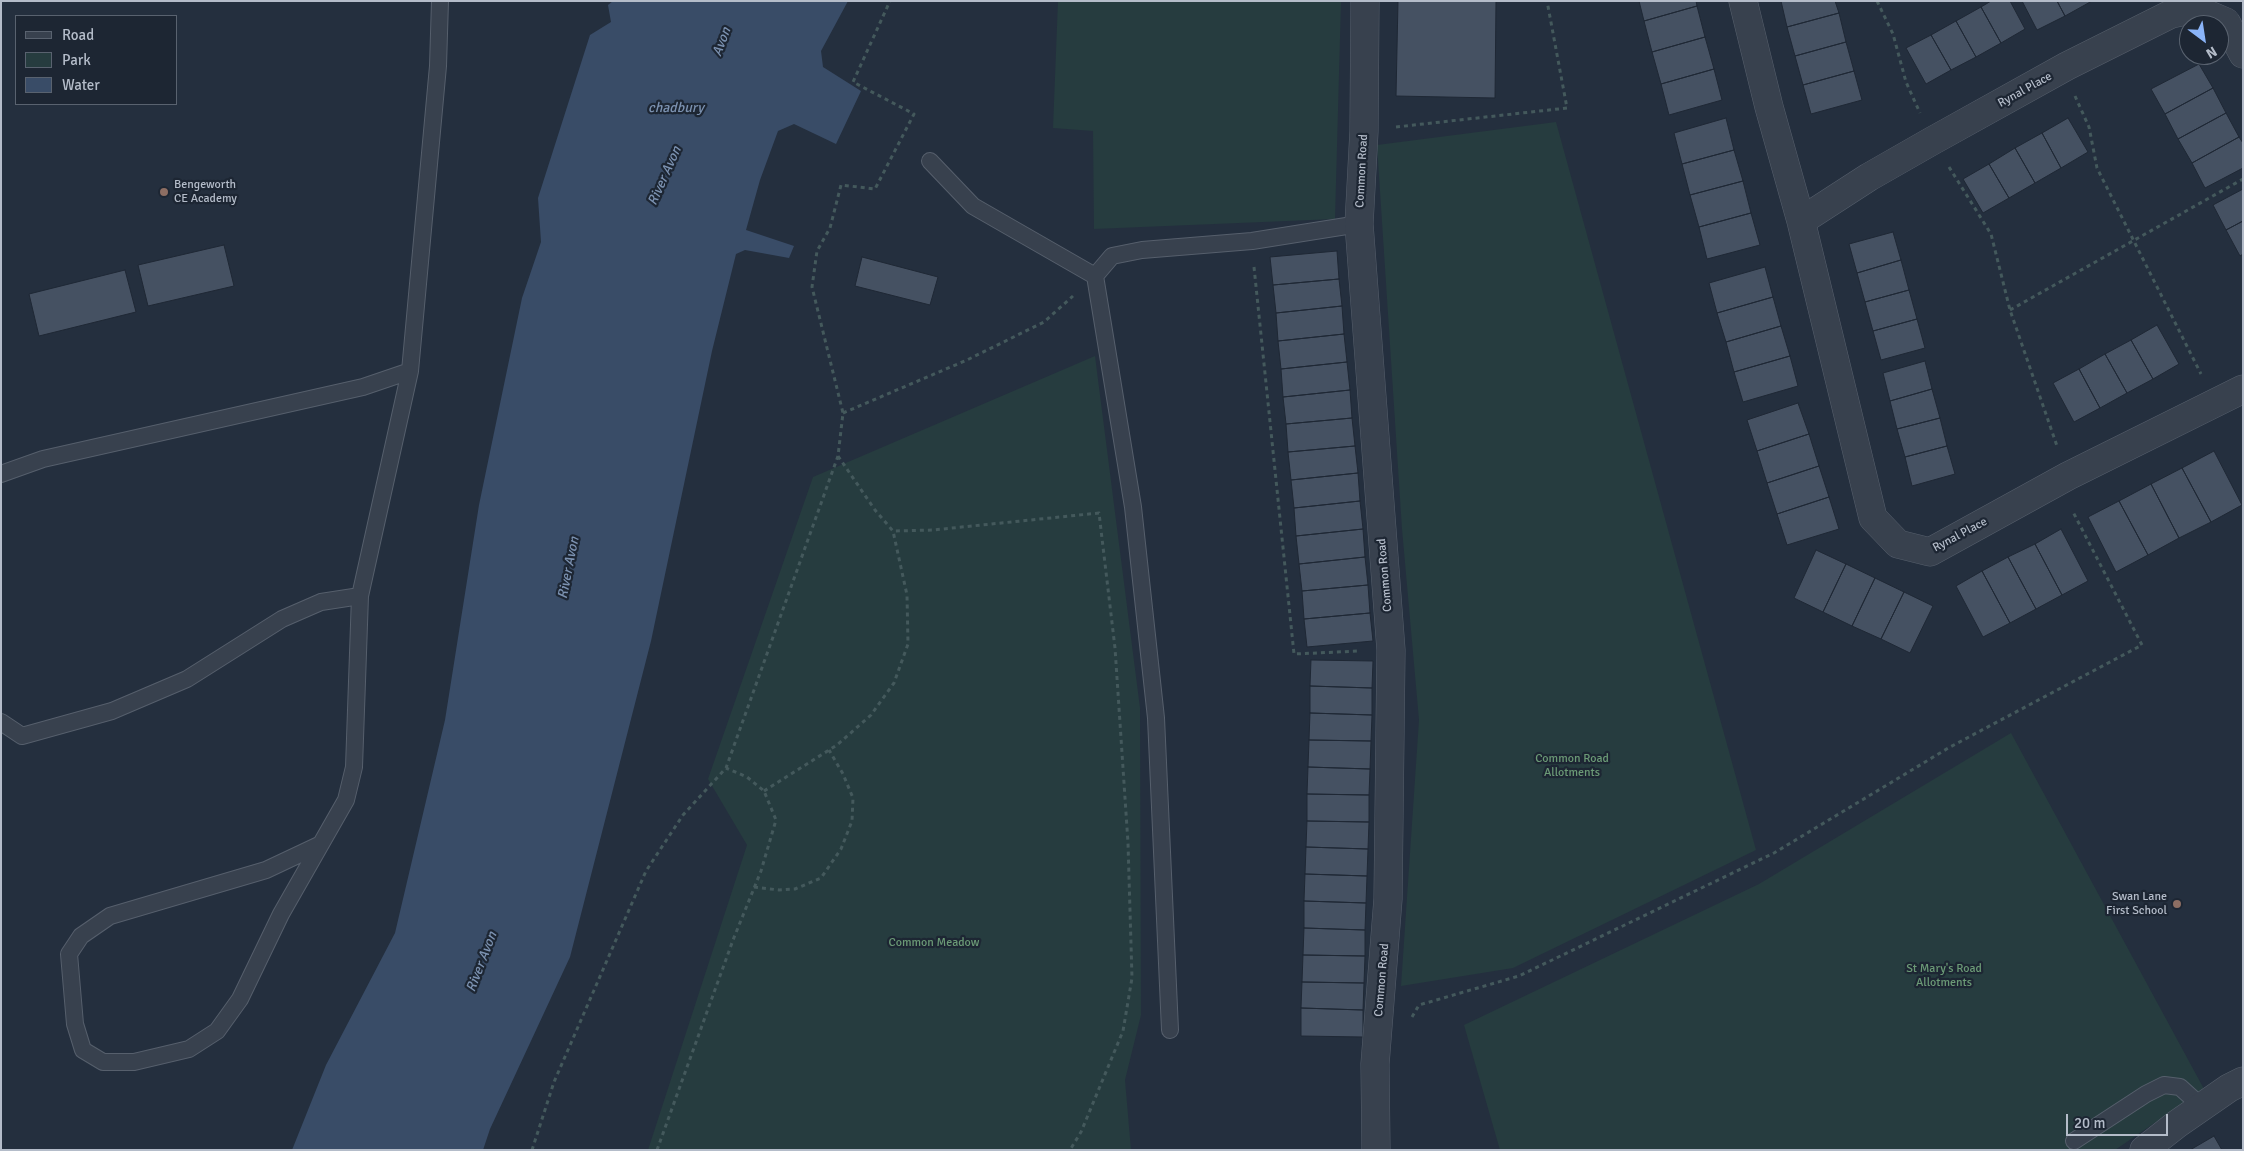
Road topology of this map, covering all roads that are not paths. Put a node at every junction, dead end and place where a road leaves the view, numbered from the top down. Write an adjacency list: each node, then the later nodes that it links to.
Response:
1 (440, 1): 9 (lane)
2 (1365, 1): 7 (street, Common Road)
3 (1743, 1): 6 (street, Rynal Place)
4 (2243, 54): 6 (street, Rynal Place)
5 (930, 161): 8 (lane)
6 (1801, 221): 10 (street, Rynal Place)
7 (1359, 224): 8 (lane); 19 (street, Common Road)
8 (1096, 276): 15 (lane)
9 (410, 371): 11 (lane); 12 (lane)
10 (2243, 389)
11 (1, 474)
12 (360, 596): 13 (lane); 14 (lane)
13 (1, 722)
14 (319, 845): 14 (lane)
15 (1170, 1030)
16 (2243, 1081): 17 (street)
17 (2202, 1107): 18 (lane); 20 (street)
18 (2074, 1141)
19 (1376, 1150)
20 (2144, 1150)

